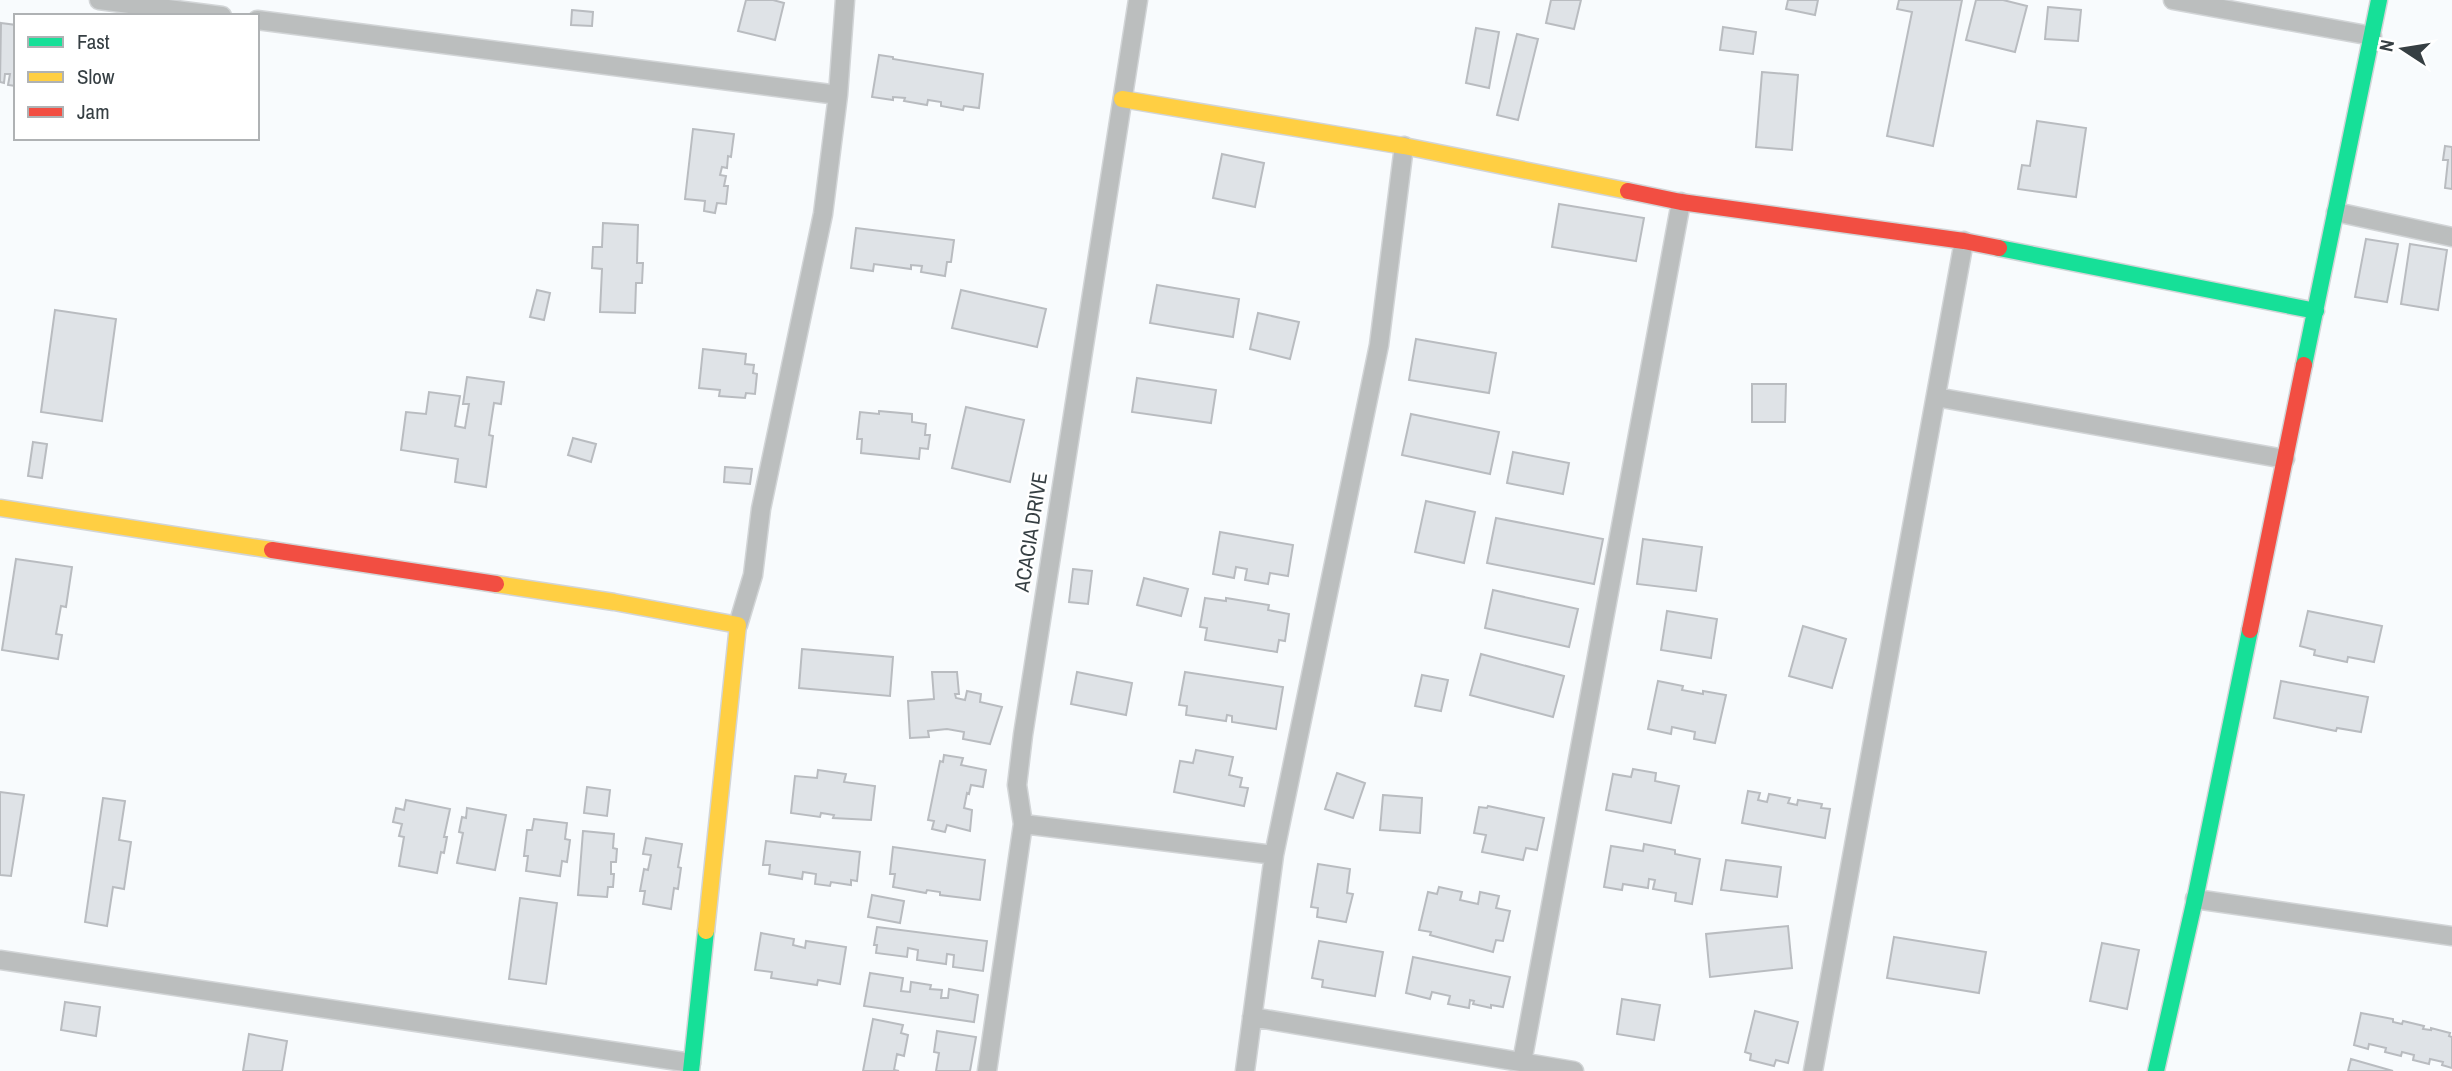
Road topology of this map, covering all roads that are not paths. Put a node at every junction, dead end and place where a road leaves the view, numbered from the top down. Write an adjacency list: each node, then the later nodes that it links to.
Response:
1 (99, 0): 6 (street)
2 (845, 0): 9 (street)
3 (1138, 0): 10 (street, ACACIA DRIVE)
4 (2173, 0): 8 (street)
5 (2379, 0): 8 (street)
6 (207, 14)
7 (259, 20): 9 (street)
8 (2372, 36): 13 (street)
9 (838, 95): 20 (street)
10 (1122, 99): 11 (street); 21 (street, ACACIA DRIVE)
11 (1404, 146): 12 (street); 22 (street)
12 (1681, 202): 15 (street); 27 (street)
13 (2336, 212): 14 (street); 16 (street)
14 (2452, 237)
15 (1964, 241): 16 (street); 17 (street)
16 (2316, 311): 18 (street)
17 (1936, 397): 18 (street); 32 (street)
18 (2285, 459): 23 (street)
19 (0, 508): 20 (street)
20 (738, 625): 28 (street)
21 (1023, 824): 22 (street); 29 (street, ACACIA DRIVE)
22 (1274, 856): 26 (street)
23 (2195, 899): 24 (street); 33 (street)
24 (2452, 936)
25 (0, 960): 28 (street)
26 (1252, 1017): 27 (street); 30 (street)
27 (1522, 1062): 31 (street)
28 (691, 1067)
29 (987, 1071)
30 (1245, 1071)
31 (1574, 1071)
32 (1813, 1071)
33 (2156, 1071)

